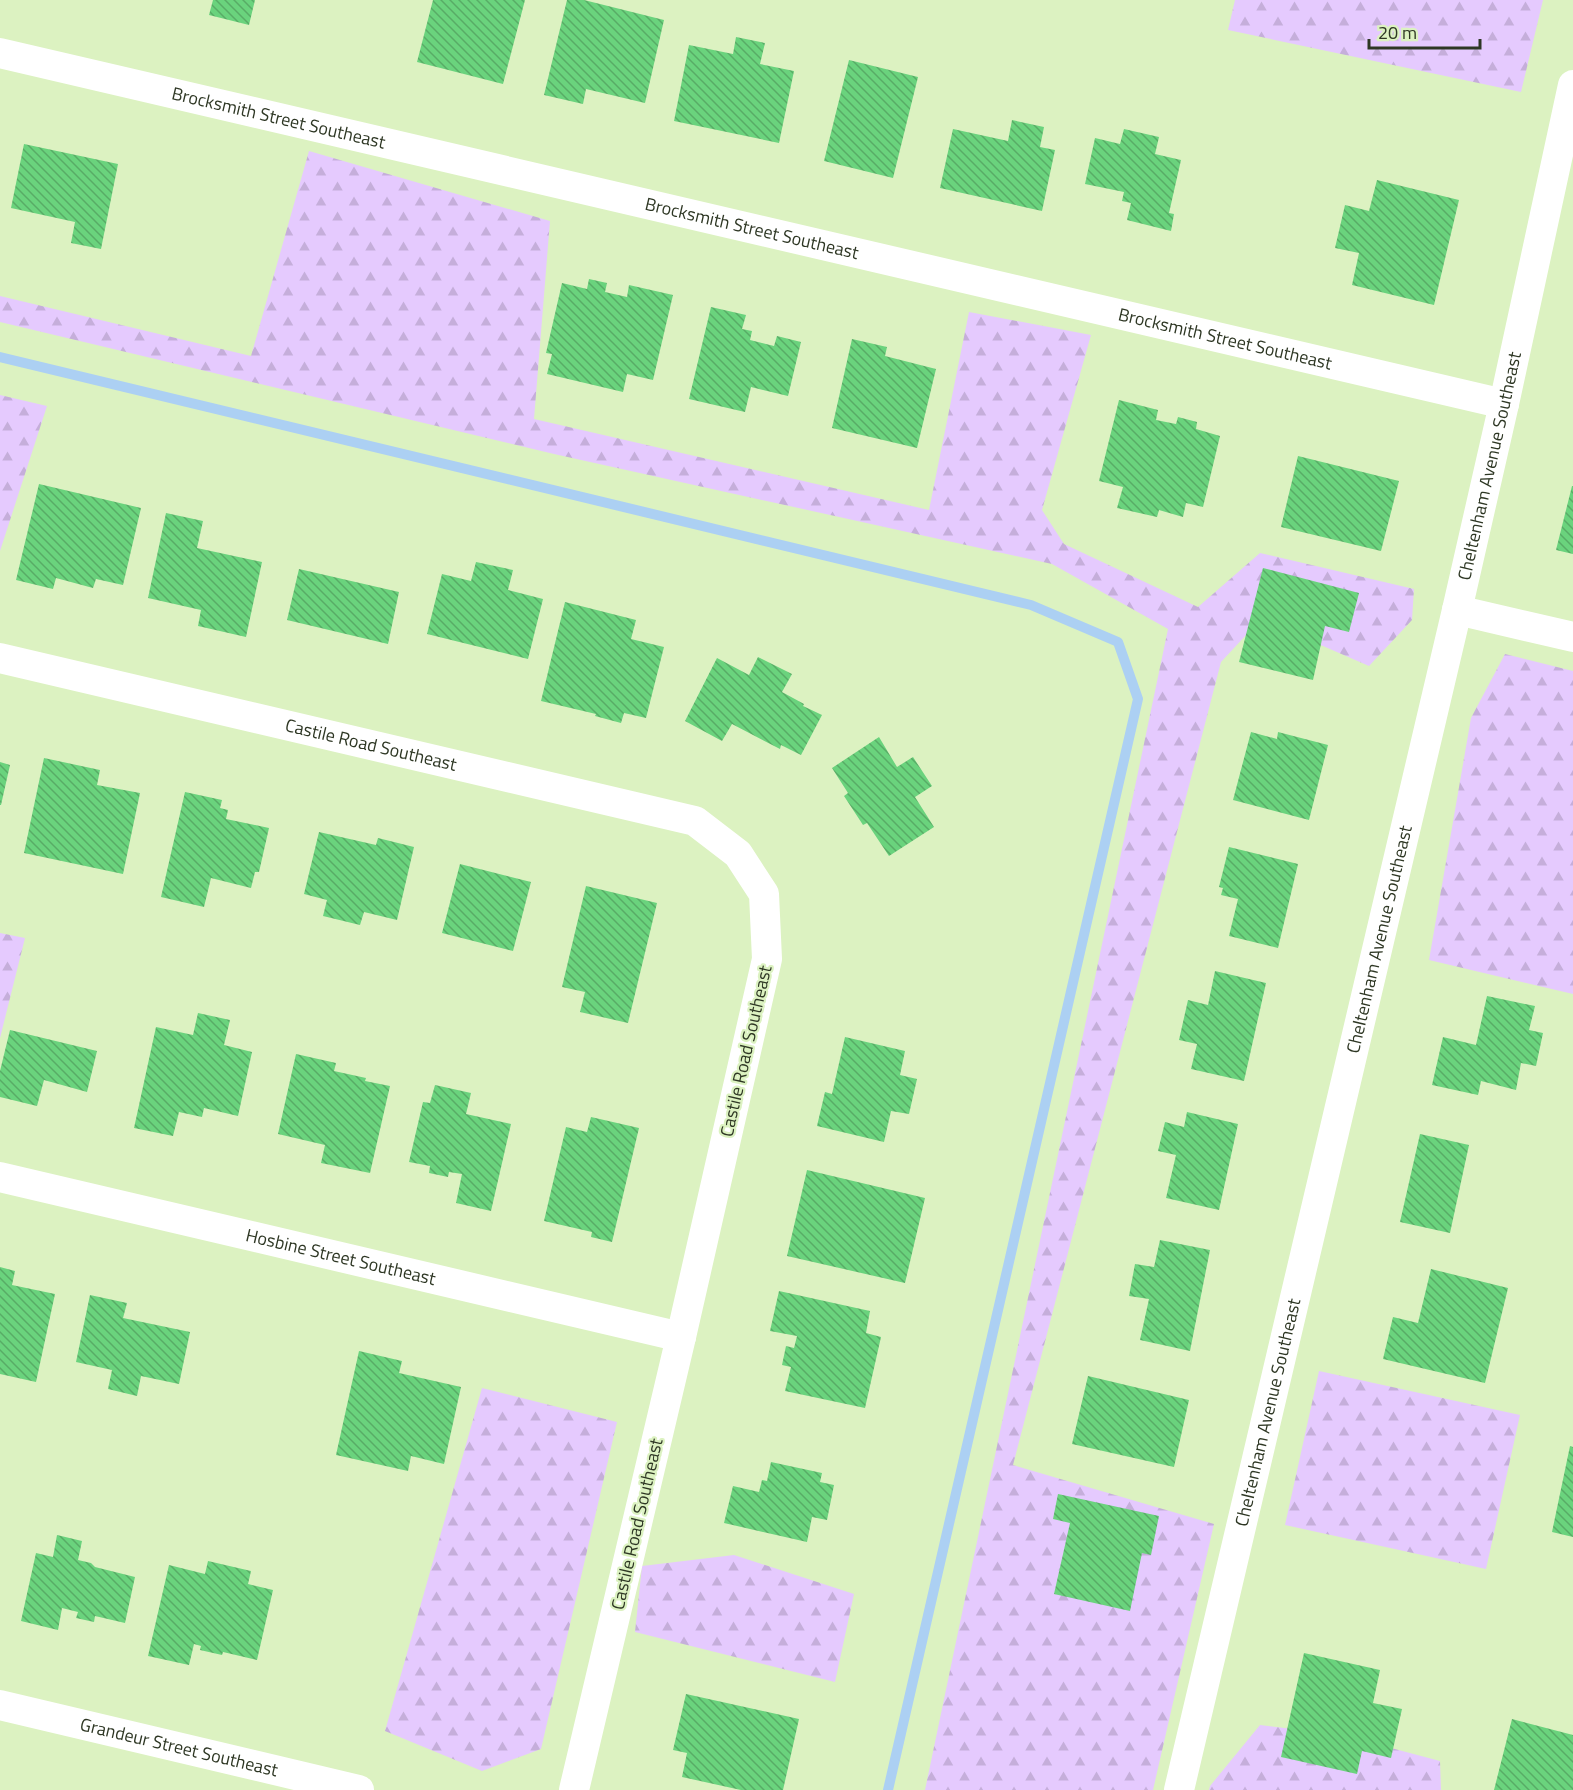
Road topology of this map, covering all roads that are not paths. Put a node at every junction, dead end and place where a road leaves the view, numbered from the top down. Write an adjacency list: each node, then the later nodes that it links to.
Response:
1 (0, 53): 3 (street, Brocksmith Street Southeast)
2 (1573, 85): 3 (street, Cheltenham Avenue Southeast)
3 (1504, 404): 4 (street, Cheltenham Avenue Southeast)
4 (1457, 610): 5 (street); 12 (street, Cheltenham Avenue Southeast)
5 (1573, 638)
6 (0, 658): 8 (street, Castile Road Southeast)
7 (0, 1177): 8 (street, Hosbine Street Southeast)
8 (681, 1337): 11 (street, Castile Road Southeast)
9 (0, 1705): 10 (street, Grandeur Street Southeast)
10 (359, 1790)
11 (574, 1790)
12 (1179, 1790)

